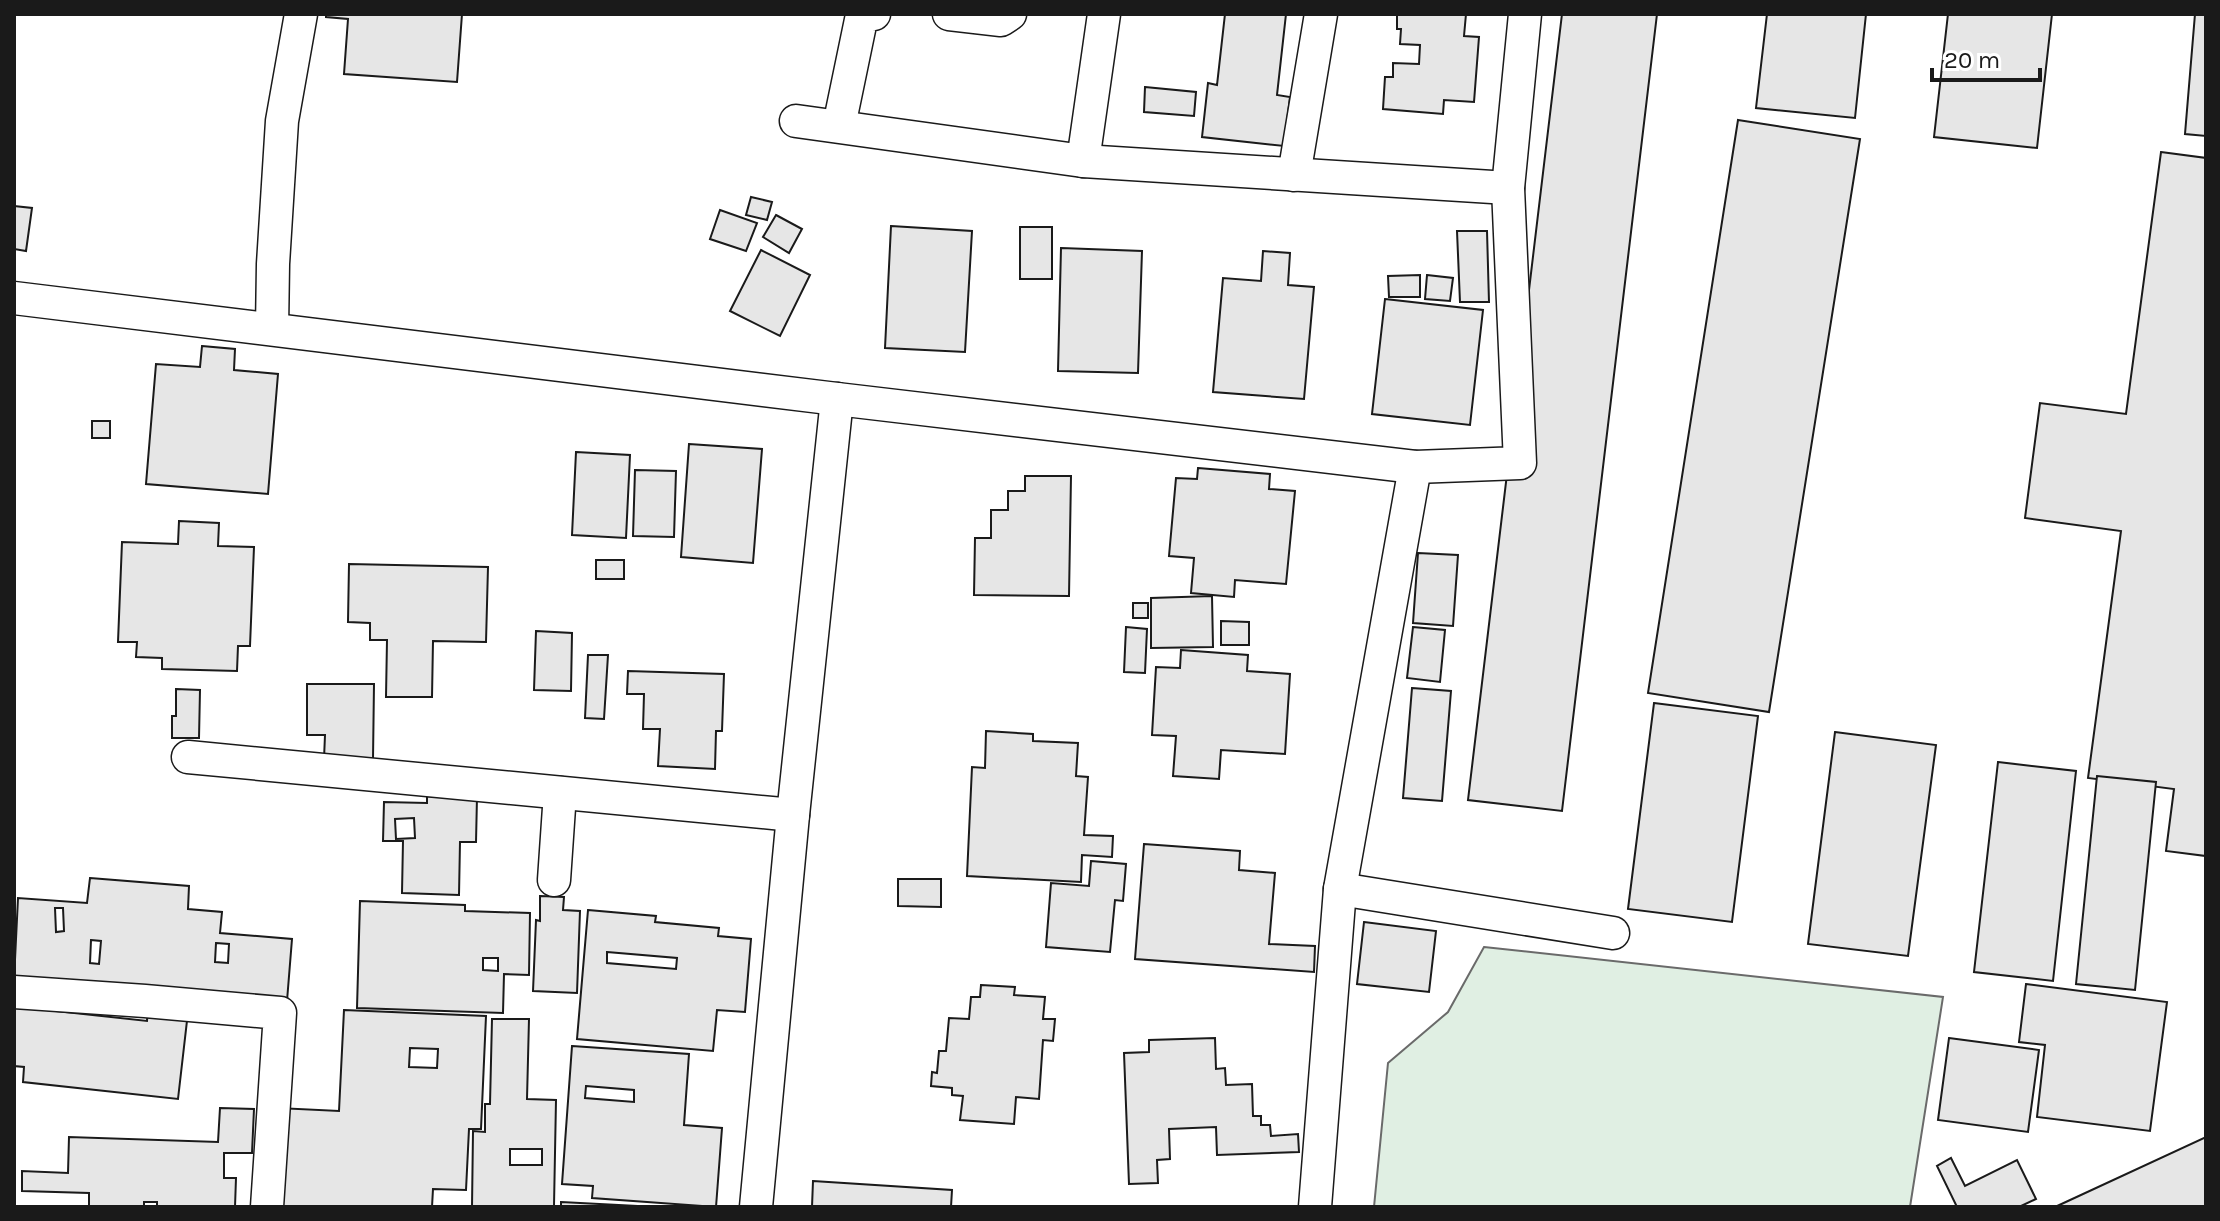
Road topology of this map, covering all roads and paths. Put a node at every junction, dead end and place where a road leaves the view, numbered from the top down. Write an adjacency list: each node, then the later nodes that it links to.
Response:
1 (301, 14): 15 (street)
2 (862, 14): 3 (street); 10 (street)
3 (874, 14)
4 (949, 14): 5 (street)
5 (1010, 14)
6 (1104, 14): 11 (street)
7 (1321, 14): 12 (street)
8 (1525, 14): 13 (street)
9 (796, 121): 10 (street)
10 (839, 126): 11 (street)
11 (1083, 161): 12 (street)
12 (1294, 175): 13 (street)
13 (1508, 188): 17 (street)
14 (14, 298): 15 (street)
15 (272, 329): 16 (street)
16 (837, 399): 17 (street); 20 (street)
17 (1415, 467): 22 (street)
18 (188, 757): 19 (street)
19 (560, 793): 20 (street); 21 (street)
20 (793, 815): 26 (street)
21 (554, 880)
22 (1340, 889): 23 (street); 27 (street)
23 (1613, 933)
24 (14, 992): 25 (street)
25 (267, 1207)
26 (756, 1207)
27 (1315, 1207)

